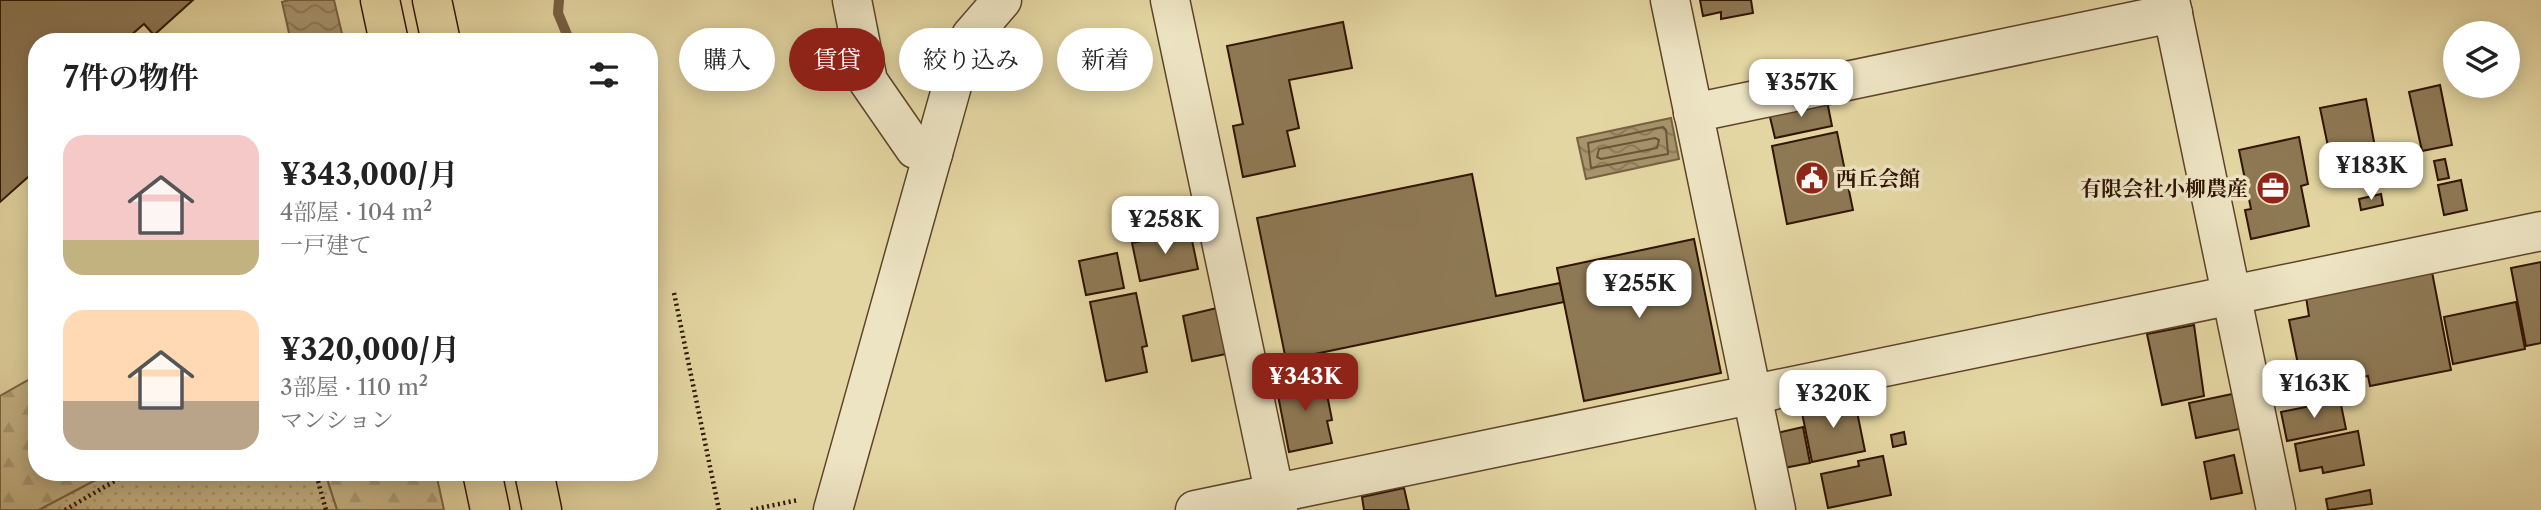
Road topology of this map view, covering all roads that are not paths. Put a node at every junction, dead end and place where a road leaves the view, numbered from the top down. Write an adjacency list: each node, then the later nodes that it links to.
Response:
1 (380, 0): 8 (main road)
2 (432, 0): 9 (main road)
3 (852, 0): 11 (street)
4 (1002, 0): 11 (street)
5 (1170, 0): 17 (street)
6 (1670, 0): 10 (street)
7 (2172, 6): 10 (street); 13 (street)
8 (387, 33)
9 (439, 33)
10 (1693, 113): 14 (street)
11 (933, 154): 18 (street)
12 (2541, 231): 13 (street)
13 (2232, 295): 14 (street); 23 (street)
14 (1752, 395): 17 (street); 22 (street)
15 (484, 481): 19 (main road)
16 (536, 481): 20 (main road)
17 (1277, 502): 21 (street)
18 (834, 504)
19 (490, 510)
20 (542, 510)
21 (1195, 510)
22 (1776, 510)
23 (2276, 510)

